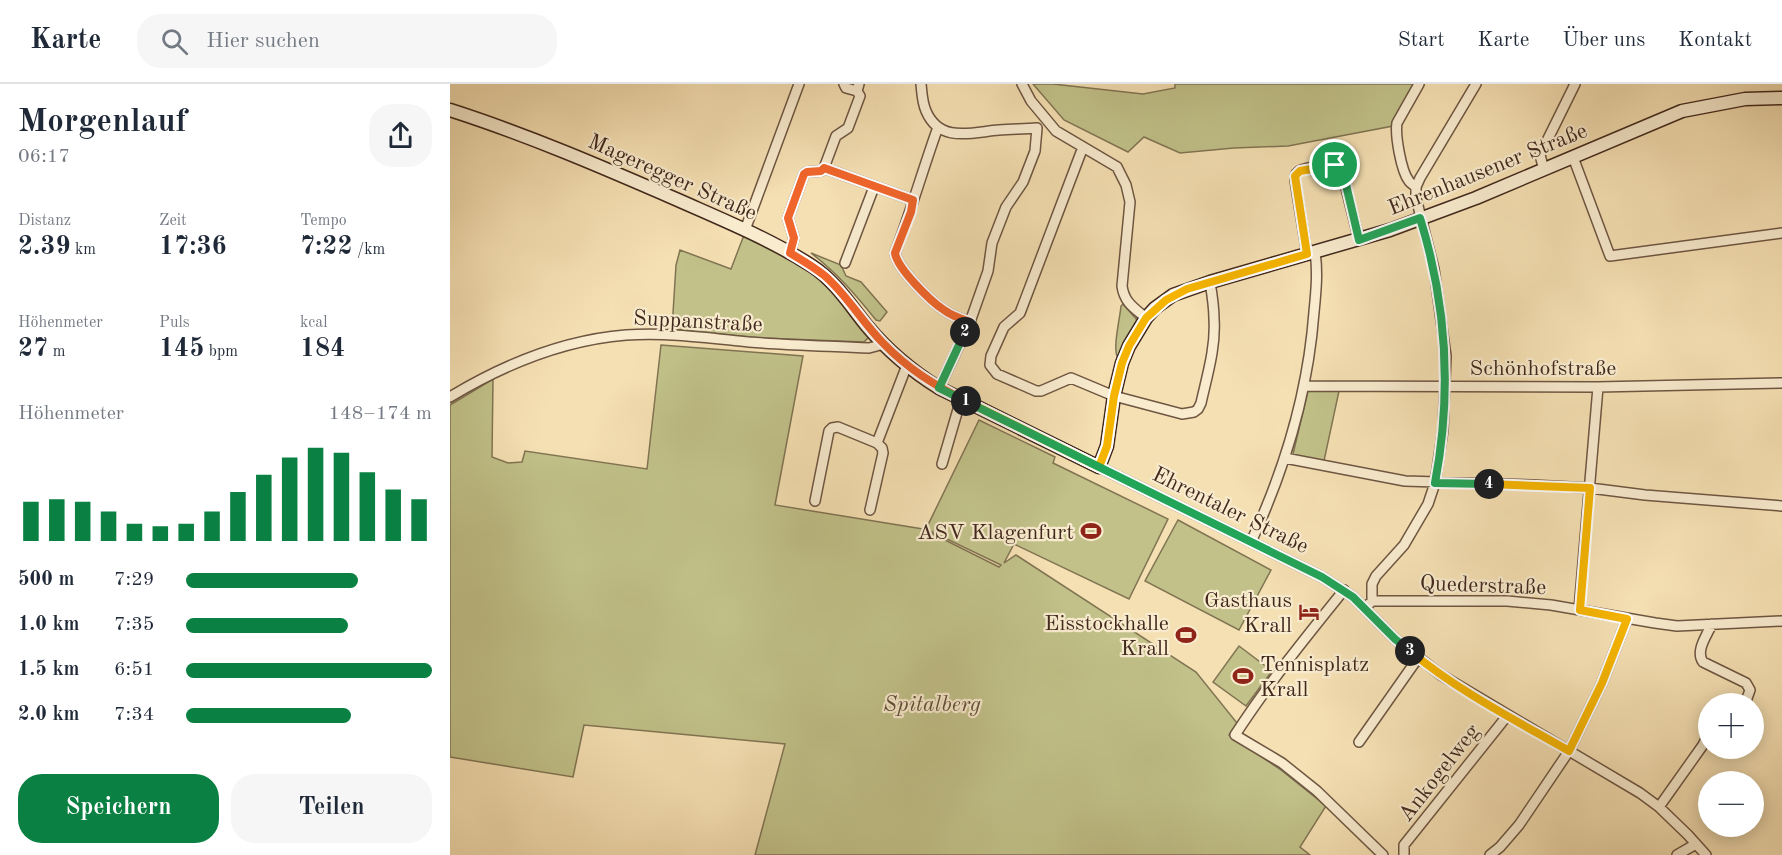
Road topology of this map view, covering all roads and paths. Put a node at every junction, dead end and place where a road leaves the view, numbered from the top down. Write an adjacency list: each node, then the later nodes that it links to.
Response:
1 (799, 84): 22 (street)
2 (844, 84): 8 (street)
3 (921, 84): 12 (street)
4 (1022, 84): 11 (street)
5 (1419, 84): 19 (street)
6 (1476, 84): 19 (street)
7 (1575, 84): 17 (street)
8 (858, 88): 16 (street)
9 (1782, 98): 15 (street, Ehrenhausener Straße)
10 (450, 110): 22 (street, Mageregger Straße)
11 (1047, 121): 13 (street); 14 (street)
12 (938, 127): 13 (street); 20 (street)
13 (1037, 128): 30 (street)
14 (1083, 147): 29 (street); 38 (street)
15 (1573, 157): 17 (street, Ehrenhausener Straße); 23 (street)
16 (824, 168): 18 (street); 25 (street)
17 (1544, 170): 21 (street, Ehrenhausener Straße)
18 (874, 187): 20 (street); 27 (street)
19 (1416, 187): 21 (street)
20 (913, 200): 30 (street)
21 (1420, 218): 24 (street, Ehrenhausener Straße); 35 (street)
22 (745, 230): 25 (street, Mageregger Straße)
23 (1782, 233)
24 (1359, 240): 26 (street, Ehrenhausener Straße); 26 (street)
25 (790, 253): 31 (street, Mageregger Straße)
26 (1311, 253): 28 (street, Ehrenhausener Straße); 34 (street)
27 (845, 263)
28 (1210, 282): 29 (street, Ehrenhausener Straße); 38 (street)
29 (1146, 318): 38 (street)
30 (970, 322): 37 (street)
31 (884, 344): 32 (street, Mageregger Straße); 39 (street, Suppanstraße)
32 (907, 365): 37 (street, Mageregger Straße); 41 (street)
33 (1782, 383): 36 (street, Schönhofstraße)
34 (1304, 386): 35 (street, Schönhofstraße); 42 (street)
35 (1445, 387): 36 (street, Schönhofstraße); 45 (street)
36 (1598, 387): 46 (street)
37 (939, 388): 40 (street, Mageregger Straße)
38 (1114, 396): 44 (street)
39 (450, 398)
40 (961, 399): 43 (street); 44 (street, Mageregger Straße)
41 (877, 442): 47 (street); 49 (street)
42 (1285, 458): 45 (street); 50 (street)
43 (942, 464)
44 (1099, 467): 50 (street, Ehrentaler Straße)
45 (1435, 483): 46 (street); 52 (street)
46 (1590, 488): 48 (street); 54 (street)
47 (815, 501)
48 (1782, 506)
49 (870, 510)
50 (1251, 542): 51 (street, Ehrentaler Straße)
51 (1344, 590): 53 (street, Ehrentaler Straße); 66 (street)
52 (1372, 601): 53 (street); 54 (street, Quederstraße)
53 (1364, 608): 58 (street, Ehrentaler Straße)
54 (1580, 610): 55 (street, Quederstraße)
55 (1627, 619): 57 (street, Quederstraße); 62 (street)
56 (1782, 621): 57 (street, Quederstraße)
57 (1712, 624): 59 (street)
58 (1418, 658): 60 (street, Ehrentaler Straße); 61 (street)
59 (1749, 693)
60 (1507, 716): 62 (street, Ehrentaler Straße); 67 (street, Ankogelweg)
61 (1359, 742)
62 (1569, 751): 64 (street, Ehrentaler Straße); 68 (street)
63 (1698, 752): 64 (street)
64 (1659, 807): 65 (street, Ehrentaler Straße)
65 (1696, 844): 69 (street); 70 (street, Ehrentaler Straße)
66 (1383, 855)
67 (1404, 855)
68 (1490, 855)
69 (1677, 855)
70 (1706, 855)

